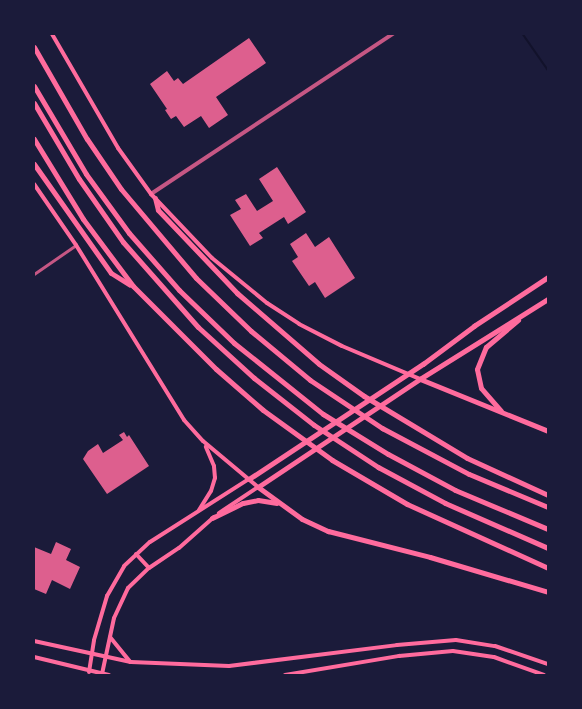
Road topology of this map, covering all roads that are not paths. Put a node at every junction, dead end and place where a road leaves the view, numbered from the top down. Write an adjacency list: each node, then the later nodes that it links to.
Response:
1 (52, 34): 9 (main road)
2 (393, 34): 9 (street)
3 (34, 47): 26 (highway)
4 (34, 86): 29 (highway)
5 (34, 103): 30 (highway)
6 (34, 139): 14 (highway)
7 (34, 164): 14 (highway)
8 (34, 184): 11 (main road)
9 (151, 194): 10 (main road)
10 (155, 198): 17 (main road); 24 (highway)
11 (76, 245): 12 (street); 21 (main road)
12 (34, 274)
13 (548, 276): 17 (main road)
14 (133, 286): 33 (highway)
15 (548, 299): 16 (main road)
16 (518, 320): 18 (main road); 19 (highway)
17 (407, 375): 18 (main road); 22 (main road)
18 (420, 379): 19 (highway); 23 (main road)
19 (503, 413): 20 (highway)
20 (548, 430)
21 (203, 441): 22 (main road); 27 (main road)
22 (249, 479): 23 (main road); 27 (main road)
23 (258, 487): 25 (highway); 28 (main road)
24 (548, 495)
25 (278, 503): 28 (highway); 34 (highway)
26 (548, 507)
27 (197, 513): 31 (main road)
28 (212, 518): 32 (main road)
29 (548, 529)
30 (548, 548)
31 (136, 554): 32 (main road); 37 (main road)
32 (149, 568): 35 (main road)
33 (548, 568)
34 (548, 592)
35 (110, 637): 39 (main road); 40 (main road)
36 (34, 641): 37 (main road)
37 (91, 655): 39 (main road); 42 (main road)
38 (34, 657): 42 (main road)
39 (106, 658): 40 (main road); 43 (main road)
40 (130, 662): 41 (main road)
41 (548, 664)
42 (89, 672): 43 (main road)
43 (102, 674): 44 (main road)
44 (110, 675)
45 (285, 675): 46 (main road)
46 (544, 675)

